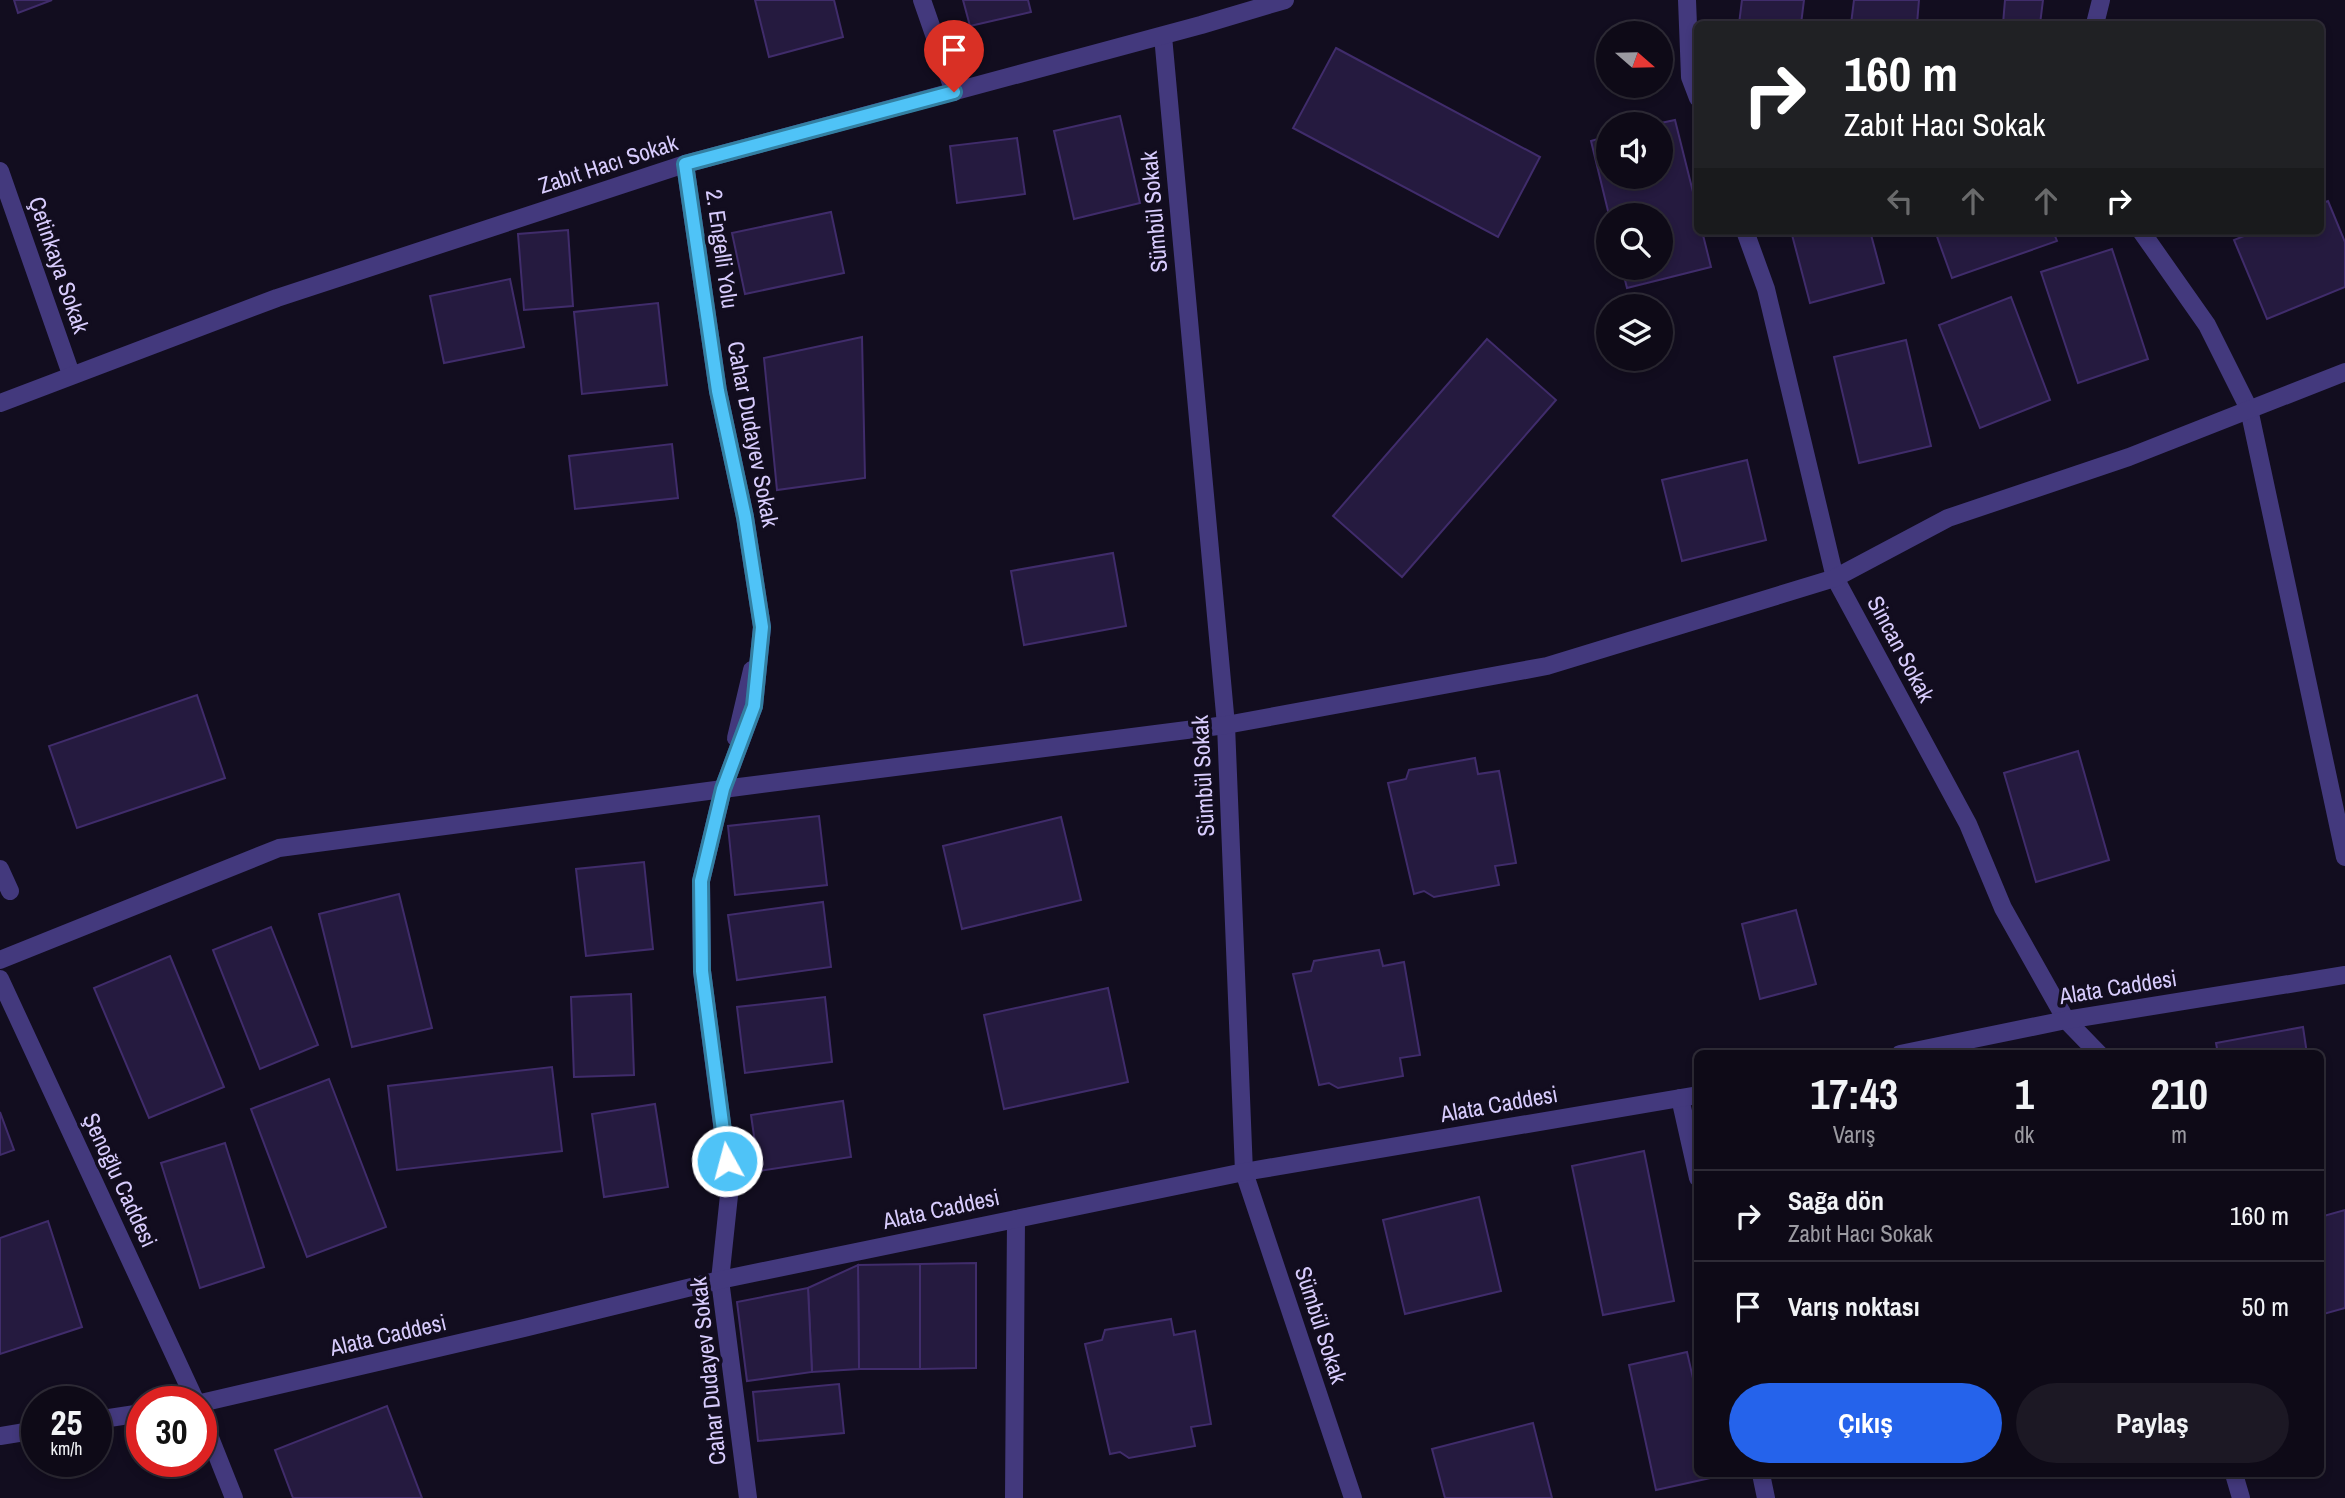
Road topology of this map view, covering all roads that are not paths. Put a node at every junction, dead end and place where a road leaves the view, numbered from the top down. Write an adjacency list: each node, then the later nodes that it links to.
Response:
1 (922, 0): 8 (street)
2 (1285, 0): 6 (street)
3 (1687, 0): 7 (street)
4 (2101, 0): 5 (street)
5 (2096, 21)
6 (1163, 36): 8 (street); 19 (street, Sümbül Sokak)
7 (1694, 88)
8 (954, 92): 9 (street, 2. Engelli Yolu)
9 (685, 164): 14 (street, Zabıt Hacı Sokak); 18 (street, 2. Engelli Yolu)
10 (0, 172): 14 (street, Çetinkaya Sokak)
11 (1746, 235): 17 (street, Sincan Sokak)
12 (2144, 235): 16 (street)
13 (2345, 372): 16 (street)
14 (72, 374): 15 (street, Zabıt Hacı Sokak)
15 (0, 403)
16 (2249, 410): 17 (street); 21 (street)
17 (1835, 578): 19 (street); 27 (street, Sincan Sokak)
18 (762, 627): 20 (street, Cahar Dudayev Sokak)
19 (1226, 725): 20 (street); 32 (street, Sümbül Sokak)
20 (723, 789): 24 (street); 34 (street, Cahar Dudayev Sokak)
21 (2345, 857)
22 (0, 869): 23 (street)
23 (10, 891)
24 (0, 960)
25 (2345, 975): 27 (street, Alata Caddesi)
26 (0, 978): 35 (street, Şenoğlu Caddesi)
27 (2066, 1020): 28 (street, Alata Caddesi); 29 (street, Sincan Sokak)
28 (1920, 1050)
29 (2095, 1050)
30 (1689, 1097): 31 (street); 32 (street, Alata Caddesi)
31 (1694, 1142)
32 (1244, 1172): 33 (street, Alata Caddesi); 45 (street, Sümbül Sokak)
33 (1016, 1219): 34 (street, Alata Caddesi); 44 (street)
34 (720, 1280): 36 (street, Alata Caddesi); 43 (street, Cahar Dudayev Sokak)
35 (189, 1386)
36 (217, 1399)
37 (21, 1433): 38 (street)
38 (0, 1436)
39 (217, 1455): 42 (street)
40 (1762, 1477): 46 (street)
41 (2235, 1477): 47 (street)
42 (234, 1498)
43 (748, 1498)
44 (1014, 1498)
45 (1353, 1498)
46 (1766, 1498)
47 (2241, 1498)

